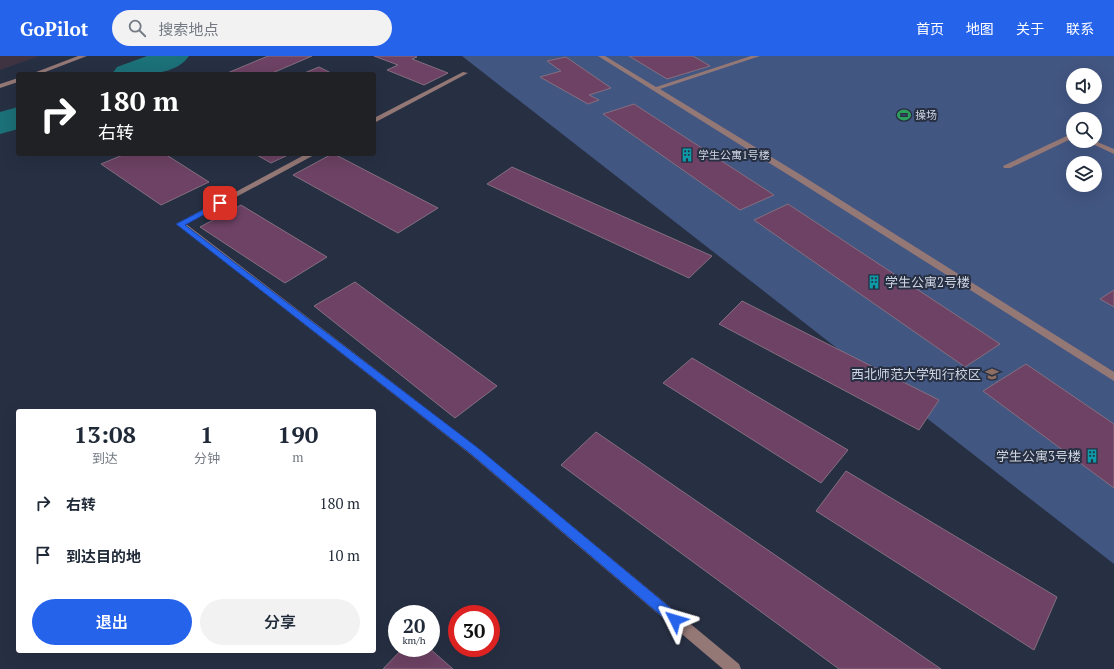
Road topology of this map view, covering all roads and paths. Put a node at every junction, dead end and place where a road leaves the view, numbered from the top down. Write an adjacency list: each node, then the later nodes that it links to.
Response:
1 (84, 56): 4 (street)
2 (600, 56): 8 (street)
3 (757, 56): 8 (street)
4 (40, 72)
5 (465, 72): 9 (street)
6 (16, 81): 7 (street)
7 (0, 86)
8 (655, 90): 15 (street)
9 (376, 120)
10 (1066, 138): 14 (street)
11 (1102, 146): 12 (street)
12 (1114, 152)
13 (308, 156): 16 (street)
14 (1007, 166)
15 (1114, 377)
16 (734, 669)

